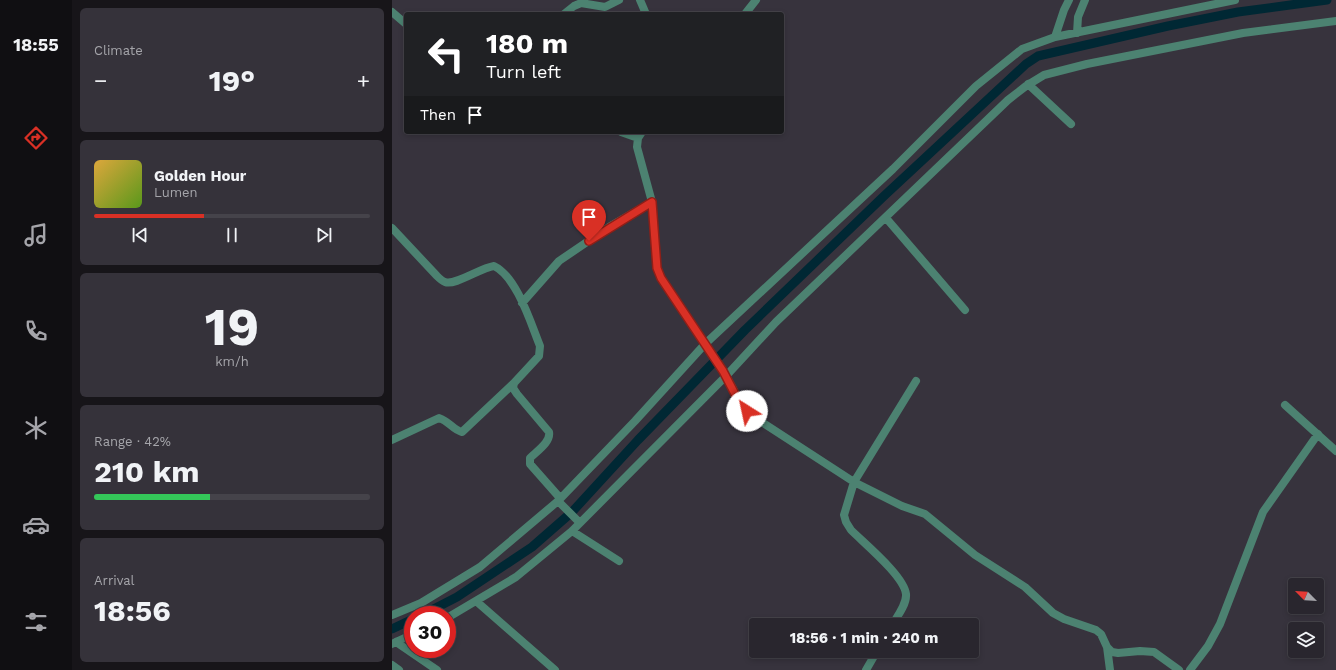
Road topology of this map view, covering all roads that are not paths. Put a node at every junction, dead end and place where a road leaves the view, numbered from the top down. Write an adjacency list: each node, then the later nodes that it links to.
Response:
1 (619, 0): 8 (street)
2 (640, 0): 9 (street)
3 (756, 0): 10 (street)
4 (1069, 0): 14 (street)
5 (1085, 0): 13 (street)
6 (1235, 0): 13 (street)
7 (392, 12): 12 (street)
8 (566, 12)
9 (645, 12)
10 (747, 12)
11 (1336, 21): 15 (street)
12 (404, 22)
13 (1077, 33): 14 (street)
14 (1055, 37): 23 (street)
15 (1028, 84): 16 (street); 19 (street)
16 (1071, 124)
17 (640, 135): 18 (street)
18 (652, 202): 21 (street); 23 (street)
19 (886, 218): 22 (street); 24 (street)
20 (392, 228): 21 (street)
21 (522, 303): 26 (street)
22 (966, 310)
23 (707, 347): 24 (street); 32 (street)
24 (725, 374): 31 (street); 33 (street)
25 (916, 381): 31 (street)
26 (514, 383): 29 (street); 32 (street)
27 (1285, 405): 28 (street)
28 (1318, 434): 30 (street); 51 (street)
29 (392, 440)
30 (1336, 450)
31 (854, 482): 39 (street); 42 (street)
32 (561, 502): 33 (street); 38 (street)
33 (579, 521): 34 (street)
34 (572, 531): 35 (street); 36 (street)
35 (619, 561)
36 (476, 601): 37 (street); 47 (street)
37 (456, 613)
38 (392, 615)
39 (896, 618)
40 (404, 638): 41 (street)
41 (394, 643): 46 (street)
42 (1107, 647): 49 (street); 50 (street)
43 (872, 658): 48 (street)
44 (392, 665): 45 (street)
45 (400, 670)
46 (437, 670)
47 (555, 670)
48 (866, 670)
49 (1110, 670)
50 (1179, 670)
51 (1190, 670)

